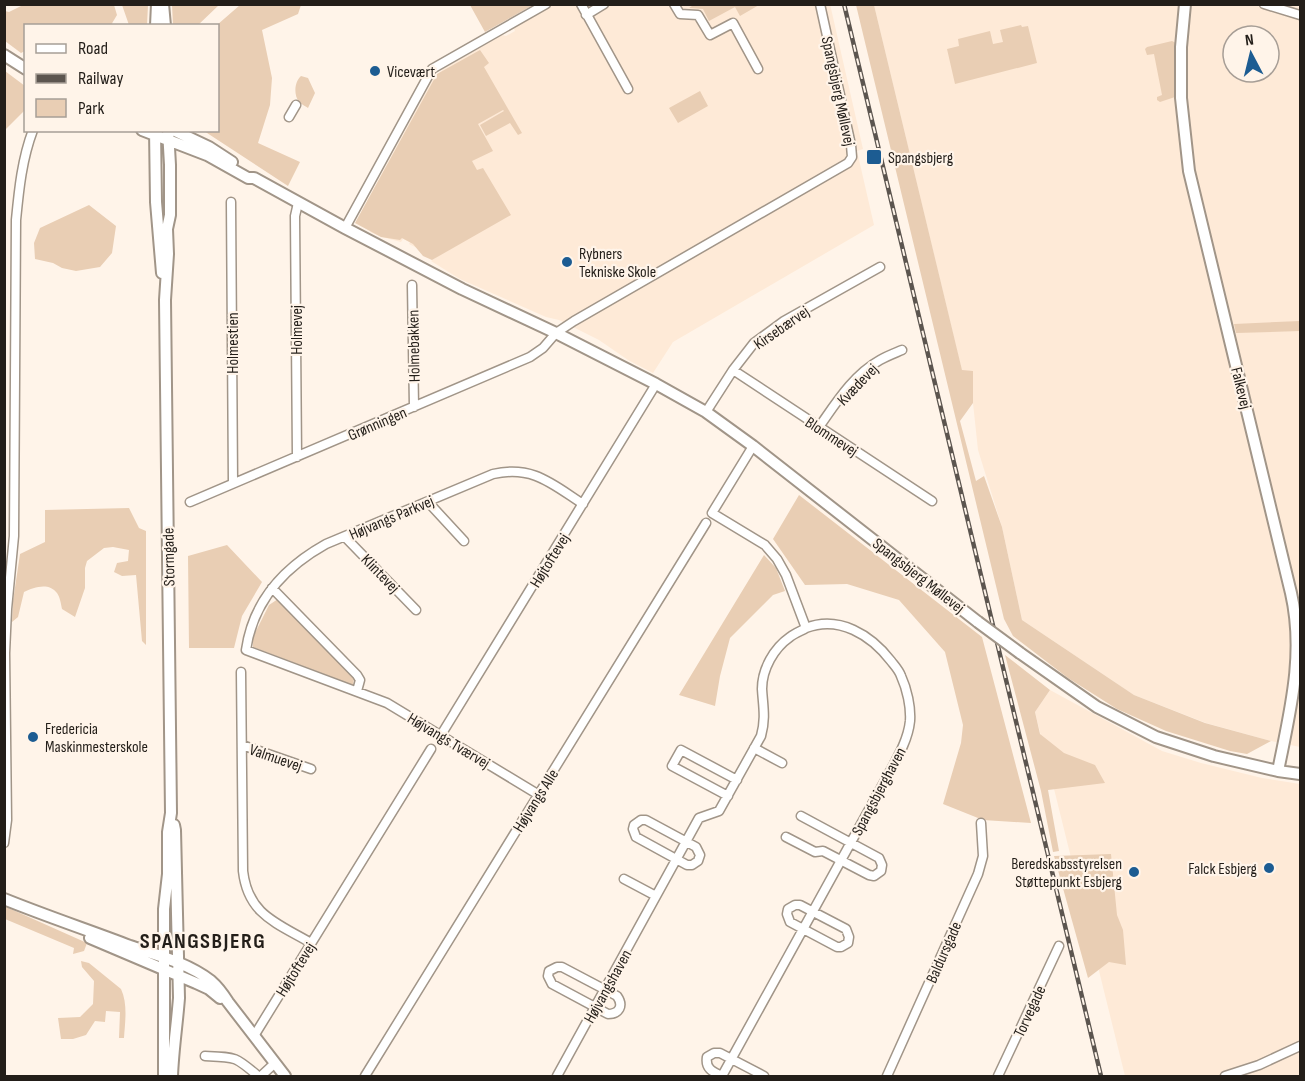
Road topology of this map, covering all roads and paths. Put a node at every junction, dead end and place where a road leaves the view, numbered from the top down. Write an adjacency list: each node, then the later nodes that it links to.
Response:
1 (157, 4): 12 (street)
2 (163, 4): 13 (street)
3 (546, 4): 24 (street)
4 (581, 4): 10 (street)
5 (604, 4): 10 (street)
6 (675, 4): 16 (street)
7 (819, 4): 28 (street, Spangsbjerg Møllevej)
8 (1185, 4): 58 (street, Falkevej)
9 (1264, 4): 11 (street)
10 (586, 15): 17 (street)
11 (1300, 15)
12 (156, 24)
13 (165, 24)
14 (4, 55): 15 (street)
15 (24, 68)
16 (758, 69)
17 (628, 89)
18 (296, 105): 19 (street)
19 (289, 117)
20 (32, 132): 45 (street)
21 (163, 133): 23 (street, Spangsbjerg Møllevej); 27 (street, Stormgade); 27 (street, Stormgade)
22 (231, 202): 37 (street, Holmestien)
23 (298, 203): 24 (street, Spangsbjerg Møllevej); 36 (street, Holmevej)
24 (345, 228): 28 (street, Spangsbjerg Møllevej)
25 (880, 267): 30 (street, Kirsebærvej)
26 (412, 285): 32 (street, Holmebakken)
27 (165, 300): 63 (street, Stormgade)
28 (556, 333): 31 (street, Spangsbjerg Møllevej); 32 (street, Grønningen)
29 (902, 350): 34 (street, Kvædevej)
30 (733, 370): 33 (street, Kirsebærvej); 34 (street, Blommevej)
31 (656, 384): 33 (street, Spangsbjerg Møllevej); 41 (street, Højtoftevej)
32 (414, 406): 36 (street, Grønningen)
33 (706, 412): 35 (street, Spangsbjerg Møllevej)
34 (819, 427): 38 (street, Blommevej)
35 (753, 446): 48 (street); 58 (street, Spangsbjerg Møllevej, bridge)
36 (297, 458): 37 (street, Grønningen)
37 (233, 483): 39 (street, Grønningen)
38 (932, 501)
39 (190, 502)
40 (429, 502): 41 (street, Højvangs Parkvej); 43 (street, Højvangs Parkvej); 44 (street)
41 (583, 504): 52 (street, Højtoftevej)
42 (706, 523): 61 (street, Højvangs Alle)
43 (345, 537): 46 (street, Højvangs Parkvej); 47 (street, Klintevej)
44 (464, 541)
45 (7, 565): 68 (street)
46 (272, 588): 49 (street, Højvangs Parkvej); 51 (street)
47 (416, 610)
48 (806, 628): 54 (street, Højvangshaven); 69 (street, Spangsbjerghaven)
49 (246, 650): 51 (street, Højvangs Tværvej)
50 (241, 672): 53 (street)
51 (357, 691): 52 (street, Højvangs Tværvej)
52 (441, 735): 61 (street, Højvangs Tværvej)
53 (242, 745): 57 (street, Valmuevej); 77 (street)
54 (754, 748): 56 (street); 60 (street, Højvangshaven)
55 (431, 749): 77 (street, Højtoftevej)
56 (782, 763)
57 (311, 770)
58 (1278, 771): 59 (street, Spangsbjerg Møllevej)
59 (1300, 774)
60 (737, 780): 62 (street, Højvangshaven); 62 (street)
61 (538, 795): 91 (street, Højvangs Alle)
62 (728, 796): 67 (street, Højvangshaven)
63 (171, 813): 79 (street, Stormgade); 79 (street, Stormgade)
64 (801, 816): 69 (street, Spangsbjerghaven)
65 (981, 823): 95 (street, Baldursgade)
66 (786, 837): 71 (street, Spangsbjerghaven)
67 (686, 841): 70 (street, Højvangshaven); 70 (street); 70 (street)
68 (4, 843)
69 (851, 843): 71 (street, Spangsbjerghaven); 71 (street, Spangsbjerghaven)
70 (676, 859): 73 (street, Højvangshaven)
71 (841, 860): 75 (street, Spangsbjerghaven)
72 (624, 879): 73 (street)
73 (656, 896): 80 (street, Højvangshaven)
74 (4, 899): 79 (street)
75 (813, 912): 76 (street, Spangsbjerghaven); 76 (street); 76 (street)
76 (804, 929): 85 (street, Spangsbjerghaven)
77 (311, 943): 82 (street, Højtoftevej)
78 (1059, 946): 96 (street, Torvegade)
79 (171, 966): 82 (street); 87 (street, Stormgade); 88 (street, Stormgade)
80 (605, 990): 81 (street, Højvangshaven); 81 (street); 81 (street)
81 (595, 1007): 92 (street, Højvangshaven)
82 (254, 1036): 86 (street)
83 (1300, 1046): 97 (street)
84 (205, 1056): 89 (street)
85 (732, 1059): 93 (street, Spangsbjerghaven); 93 (street, Spangsbjerghaven); 94 (street)
86 (275, 1064): 89 (street); 90 (street)
87 (164, 1077)
88 (172, 1077)
89 (259, 1077)
90 (285, 1077)
91 (365, 1077)
92 (557, 1077)
93 (722, 1077)
94 (764, 1077)
95 (887, 1077)
96 (998, 1077)
97 (1225, 1077)

